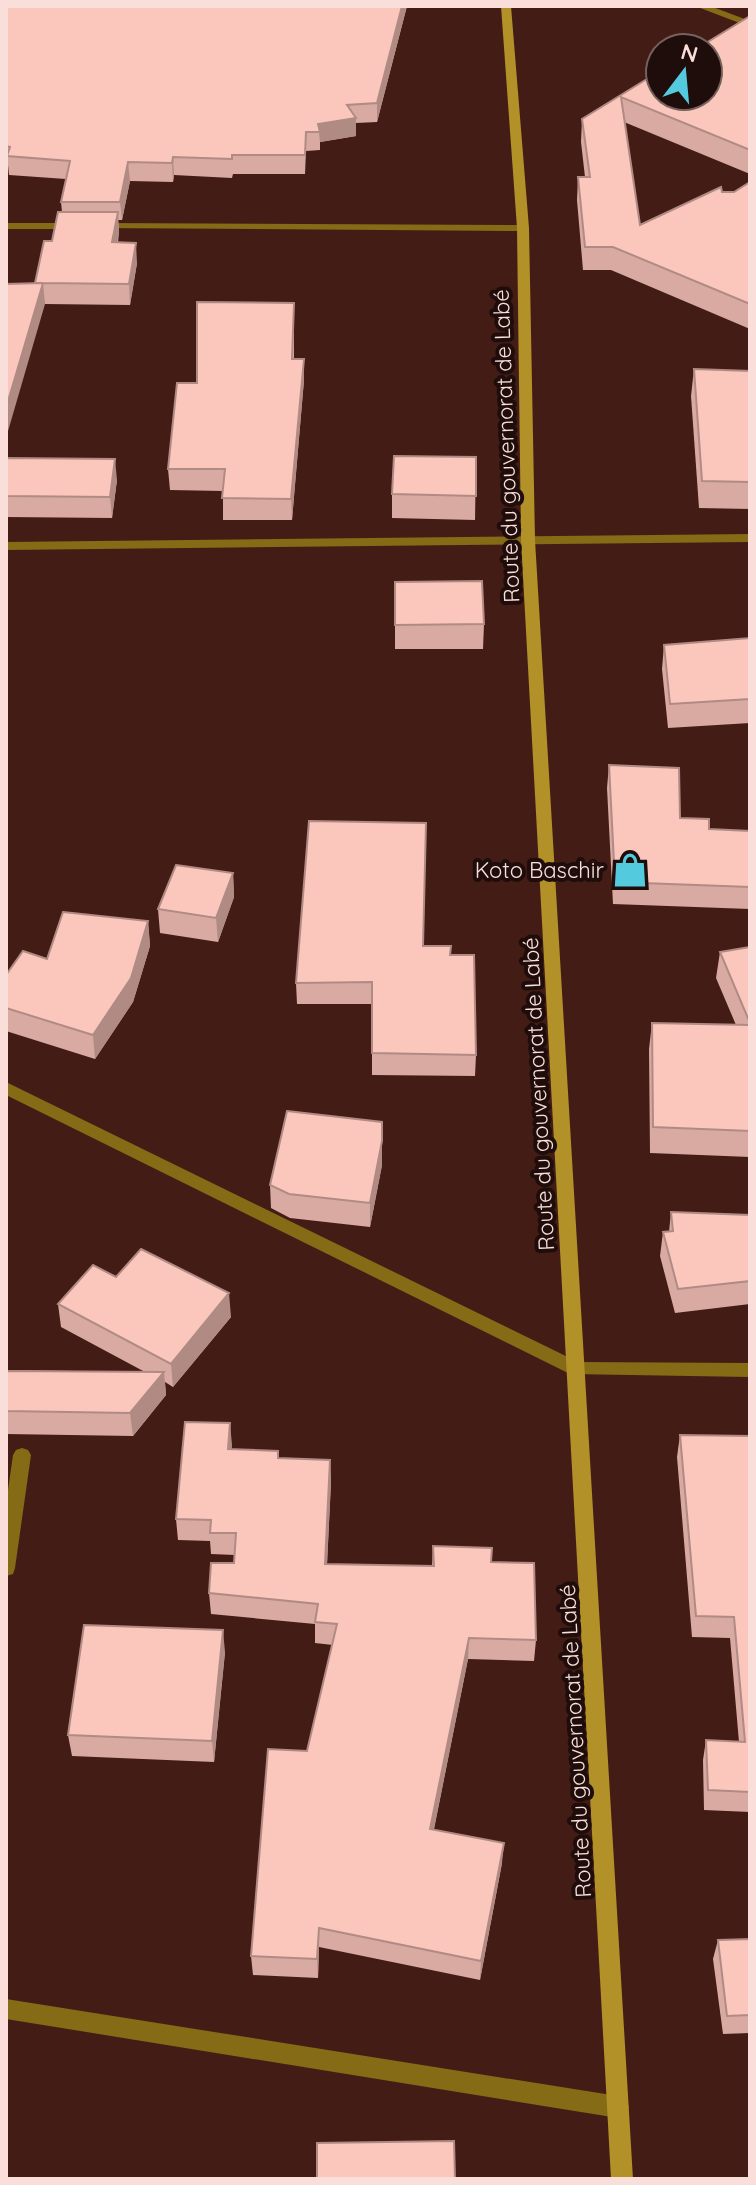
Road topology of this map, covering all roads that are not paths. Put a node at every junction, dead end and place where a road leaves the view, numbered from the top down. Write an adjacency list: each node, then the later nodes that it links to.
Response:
1 (506, 6): 5 (street, Route du gouvernorat de Labé)
2 (700, 6): 3 (street)
3 (750, 24)
4 (6, 226): 5 (street)
5 (523, 228): 7 (street, Route du gouvernorat de Labé)
6 (750, 538): 7 (street)
7 (528, 540): 8 (street); 10 (street, Route du gouvernorat de Labé)
8 (6, 546)
9 (6, 1088): 10 (street)
10 (576, 1369): 11 (street); 15 (street, Route du gouvernorat de Labé)
11 (750, 1370)
12 (22, 1455): 13 (street)
13 (6, 1568)
14 (6, 2009): 15 (street)
15 (618, 2107): 16 (street, Route du gouvernorat de Labé)
16 (622, 2179)

